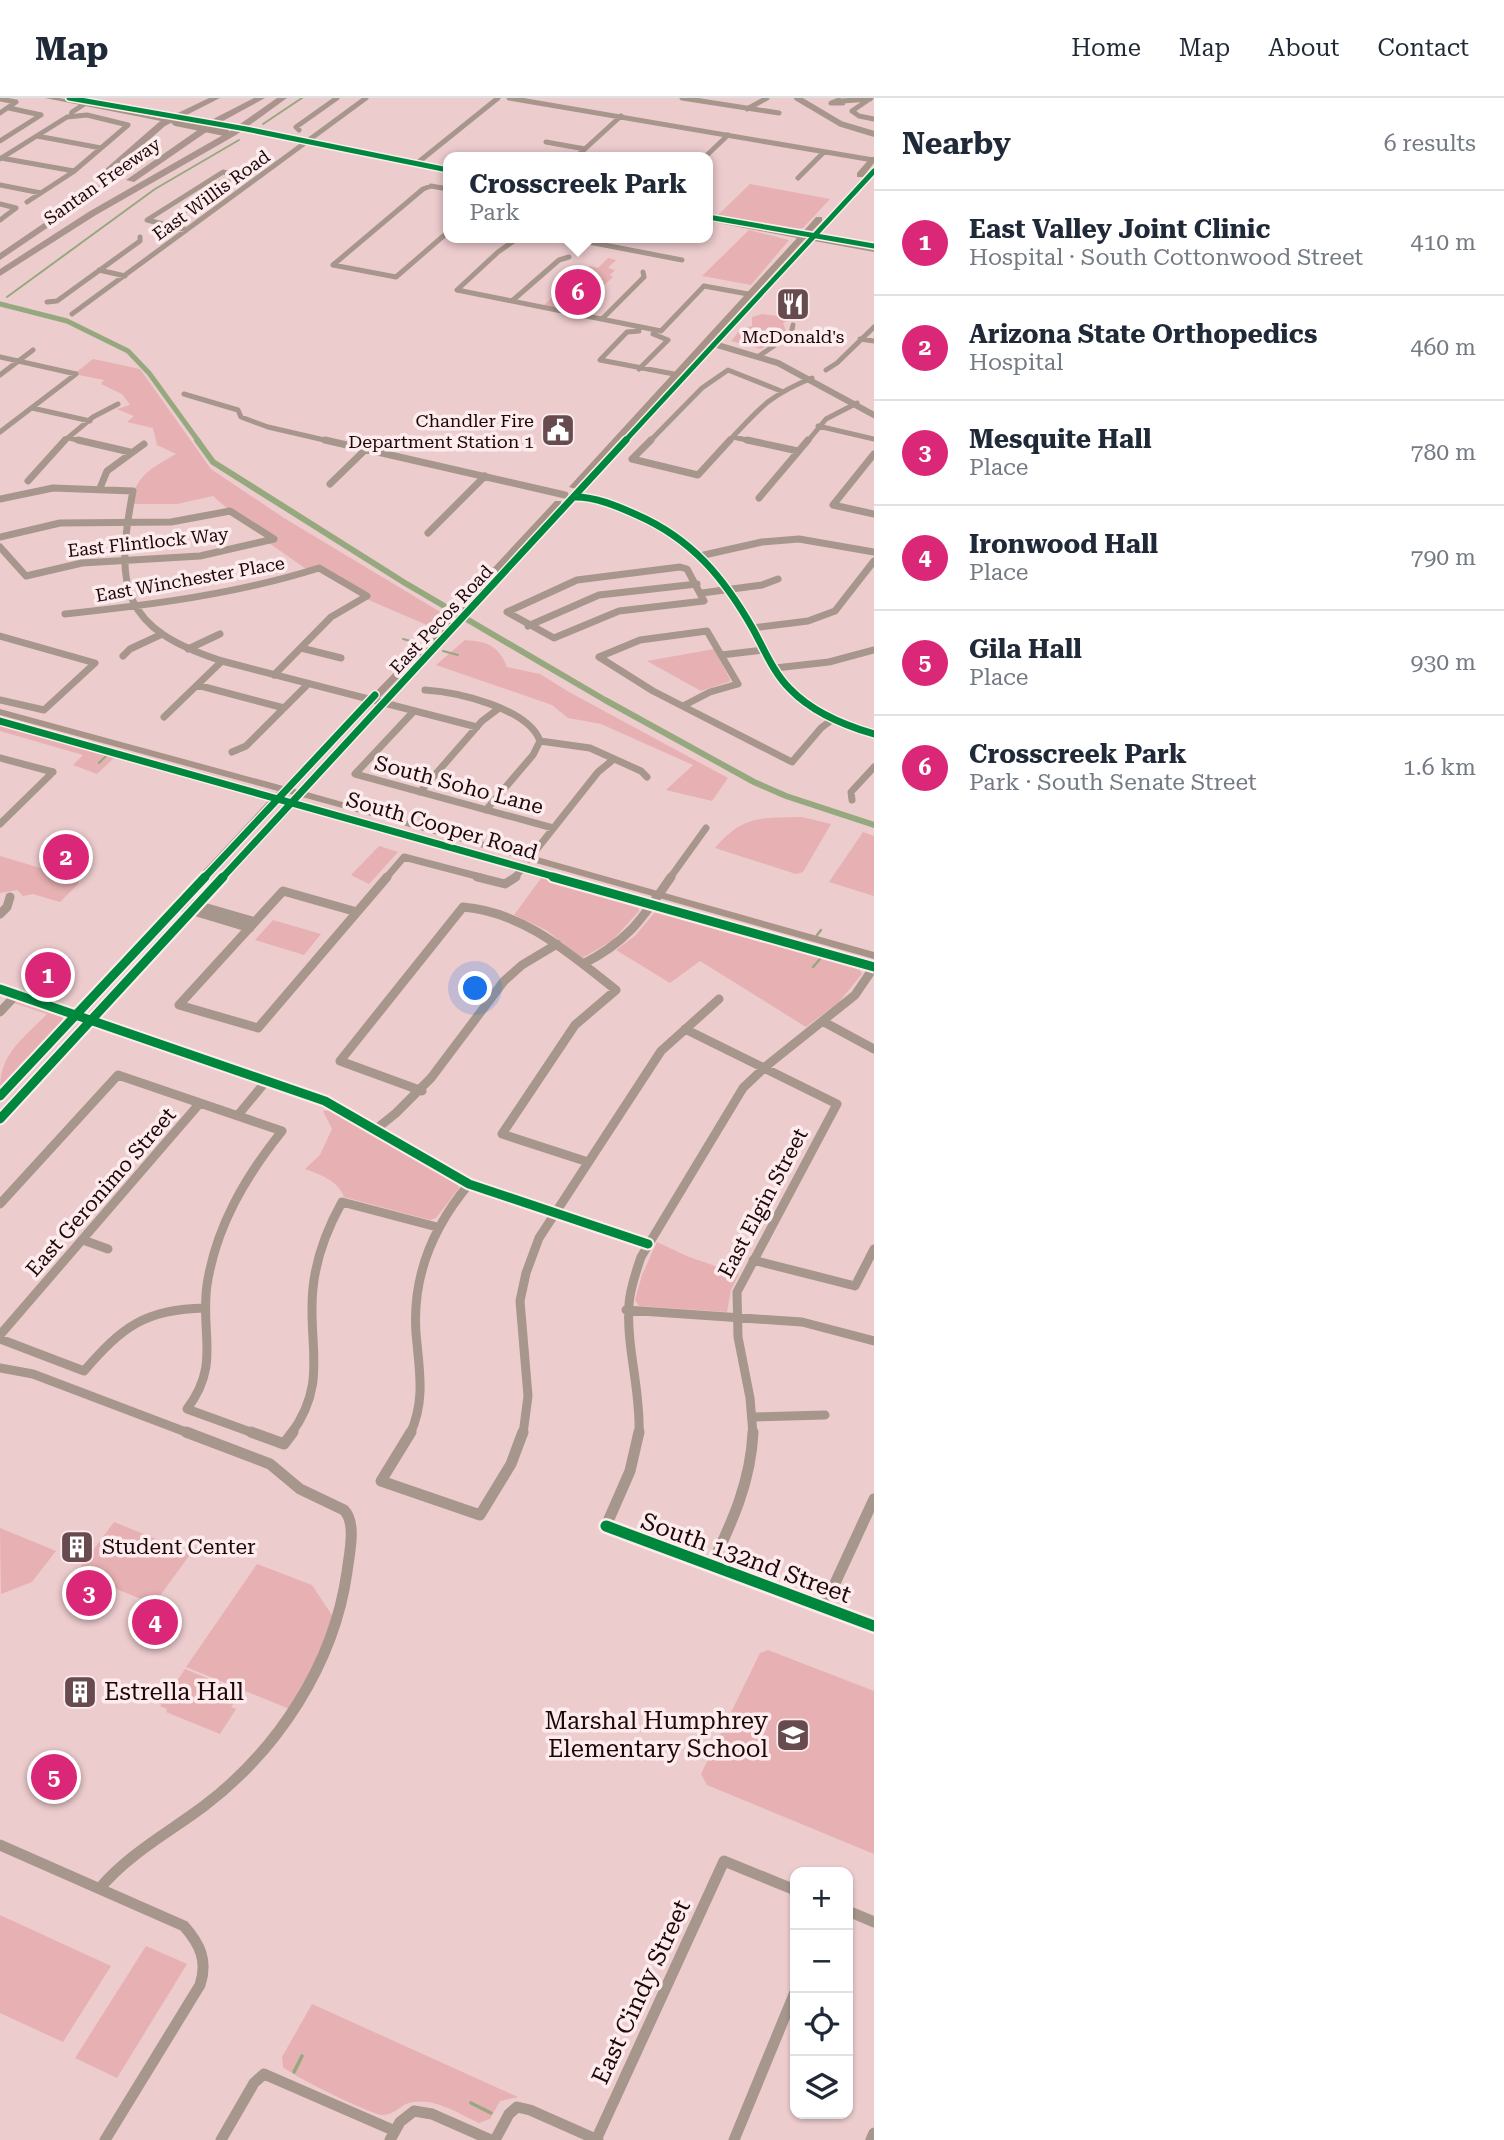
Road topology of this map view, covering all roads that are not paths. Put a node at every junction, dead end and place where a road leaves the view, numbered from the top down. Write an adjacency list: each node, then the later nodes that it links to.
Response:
1 (48, 98): 16 (main road)
2 (69, 98): 16 (main road)
3 (216, 98): 26 (highway)
4 (241, 98): 69 (highway, Santan Freeway)
5 (261, 98): 72 (highway, Santan Freeway)
6 (283, 98): 28 (highway)
7 (337, 98): 29 (street)
8 (366, 98): 35 (street, East Willis Road)
9 (498, 98): 43 (street)
10 (509, 98): 24 (street)
11 (682, 98): 20 (street)
12 (767, 98): 20 (street)
13 (797, 98): 30 (street)
14 (872, 98): 17 (street); 19 (street)
15 (0, 99): 18 (street)
16 (88, 101): 25 (street); 26 (main road)
17 (842, 101)
18 (9, 108): 23 (street); 33 (street)
19 (859, 108): 21 (street); 27 (street)
20 (747, 109): 22 (street)
21 (867, 109)
22 (779, 113)
23 (0, 114)
24 (621, 116): 31 (street); 37 (street)
25 (71, 117): 32 (street); 36 (street)
26 (176, 119): 28 (main road, bridge); 69 (highway)
27 (874, 119)
28 (233, 130): 35 (main road); 72 (highway)
29 (299, 130)
30 (874, 134)
31 (727, 135): 39 (street); 40 (street)
32 (37, 136): 36 (street); 41 (street)
33 (0, 141)
34 (546, 142): 37 (street)
35 (306, 143): 43 (main road); 53 (street, East Willis Road)
36 (101, 148): 45 (street)
37 (585, 149): 38 (street)
38 (582, 152)
39 (710, 152)
40 (824, 152): 42 (street); 47 (street)
41 (1, 158): 45 (street)
42 (874, 160): 56 (main road, East Pecos Road)
43 (416, 164): 44 (main road)
44 (443, 169)
45 (74, 171): 50 (street)
46 (874, 171): 57 (main road, East Pecos Road)
47 (799, 178)
48 (0, 185): 50 (street)
49 (443, 188): 65 (street)
50 (41, 193): 55 (street)
51 (207, 195): 52 (street); 53 (street); 54 (street)
52 (179, 197): 54 (street); 61 (street)
53 (229, 200): 62 (street, East Willis Road)
54 (199, 201): 61 (street)
55 (27, 202)
56 (835, 202): 57 (main road); 63 (main road, East Pecos Road)
57 (844, 203): 63 (main road, East Pecos Road)
58 (0, 204): 60 (street)
59 (713, 219): 63 (main road)
60 (0, 220)
61 (165, 226): 62 (street)
62 (187, 230): 75 (street, East Willis Road)
63 (809, 236): 68 (main road); 76 (main road, East Pecos Road); 77 (main road, East Pecos Road)
64 (139, 237): 73 (street)
65 (443, 237)
66 (512, 243): 79 (street)
67 (608, 243): 71 (street)
68 (874, 248)
69 (0, 256)
70 (569, 257): 79 (street)
71 (682, 260)
72 (0, 272)
73 (98, 272): 75 (street); 80 (street)
74 (643, 272): 82 (street)
75 (124, 277): 81 (street, East Willis Road)
76 (757, 285): 77 (main road); 78 (main road, East Pecos Road)
77 (767, 287): 88 (main road, East Pecos Road)
78 (748, 294): 82 (street); 87 (main road, East Pecos Road)
79 (512, 301): 82 (street)
80 (47, 302)
81 (72, 314)
82 (602, 319)
83 (793, 325): 90 (street)
84 (874, 327): 85 (street)
85 (860, 339): 86 (street); 94 (street)
86 (874, 341)
87 (704, 342): 88 (main road); 95 (main road, East Pecos Road)
88 (714, 344): 90 (street); 97 (main road, East Pecos Road)
89 (33, 350): 92 (street)
90 (761, 355): 98 (street)
91 (0, 357): 92 (street)
92 (19, 361): 96 (street); 103 (street)
93 (639, 369): 93 (street); 95 (street)
94 (826, 370)
95 (674, 374): 97 (main road); 105 (main road, East Pecos Road)
96 (0, 376)
97 (684, 376): 106 (main road, East Pecos Road)
98 (810, 379): 99 (street); 102 (street)
99 (781, 391): 110 (street); 110 (street)
100 (184, 394): 114 (street)
101 (118, 404): 107 (street)
102 (855, 404): 104 (street); 108 (street)
103 (32, 408): 107 (street); 109 (street)
104 (874, 413)
105 (634, 417): 106 (main road); 122 (main road, East Pecos Road)
106 (644, 419): 122 (main road, East Pecos Road)
107 (90, 421): 111 (street)
108 (818, 426): 112 (street); 115 (street)
109 (0, 432)
110 (733, 437): 115 (street)
111 (69, 438): 116 (street); 119 (street)
112 (874, 439)
113 (144, 444): 116 (street)
114 (366, 449): 118 (street); 120 (street)
115 (798, 451): 123 (street)
116 (130, 452): 121 (street)
117 (874, 454): 125 (street)
118 (485, 476): 122 (street); 127 (street)
119 (28, 481)
120 (330, 484)
121 (100, 488): 124 (street); 126 (street)
122 (570, 496): 131 (street); 140 (main road, East Pecos Road)
123 (759, 498)
124 (0, 499)
125 (874, 514)
126 (126, 522): 128 (street); 132 (street); 132 (street, East Flintlock Way)
127 (428, 533)
128 (0, 537)
129 (0, 547): 132 (street, East Flintlock Way)
130 (874, 552): 131 (street)
131 (704, 555): 136 (street)
132 (127, 561): 138 (street)
133 (874, 561): 142 (street)
134 (778, 579): 136 (street)
135 (696, 583): 137 (street); 141 (street); 141 (street)
136 (730, 590): 137 (street); 142 (street)
137 (703, 597): 141 (street)
138 (134, 607): 139 (street, East Winchester Place); 144 (street); 146 (street, East Winchester Place)
139 (65, 614)
140 (462, 614): 160 (main road, East Pecos Road); 161 (main road, East Pecos Road)
141 (528, 626)
142 (752, 628): 148 (street)
143 (220, 634): 147 (street)
144 (160, 635): 147 (street); 151 (street)
145 (0, 636): 159 (street)
146 (301, 648): 152 (street); 155 (street)
147 (188, 649): 153 (street)
148 (764, 650): 150 (street); 154 (street)
149 (874, 650): 154 (street)
150 (721, 655): 162 (street); 162 (street)
151 (123, 656)
152 (341, 658)
153 (222, 661): 155 (street); 157 (street)
154 (775, 668): 168 (street)
155 (274, 675): 156 (street)
156 (308, 684): 160 (street); 163 (street)
157 (197, 685): 163 (street); 167 (street)
158 (425, 690): 164 (street)
159 (0, 700)
160 (369, 701): 161 (street); 178 (main road, East Pecos Road)
161 (382, 705): 166 (street); 180 (main road, East Pecos Road)
162 (683, 706): 168 (street)
163 (284, 708): 173 (street)
164 (498, 709): 170 (street); 172 (street)
165 (0, 712): 178 (main road, South Cooper Road)
166 (412, 713): 170 (street); 179 (street, South Soho Lane)
167 (164, 717)
168 (833, 719): 171 (street)
169 (0, 721): 181 (main road, South Cooper Road)
170 (475, 729): 179 (street)
171 (874, 734)
172 (540, 741): 175 (street); 183 (street)
173 (232, 752)
174 (0, 758): 184 (street)
175 (614, 759): 177 (street); 185 (street)
176 (874, 767): 182 (street)
177 (646, 777)
178 (285, 789): 180 (main road, South Cooper Road); 181 (main road, East Pecos Road)
179 (420, 792): 183 (street, South Soho Lane)
180 (297, 798): 181 (main road, South Cooper Road); 188 (main road, South Cooper Road); 192 (main road, East Pecos Road)
181 (276, 799): 191 (main road, East Pecos Road)
182 (852, 800)
183 (486, 810): 185 (street, South Soho Lane)
184 (0, 824)
185 (553, 828): 188 (street)
186 (706, 828): 190 (street)
187 (404, 857): 188 (street); 193 (street)
188 (526, 863): 190 (main road, South Cooper Road)
189 (10, 897): 194 (street)
190 (655, 899): 197 (main road, South Cooper Road); 198 (street); 199 (main road, South Cooper Road)
191 (180, 904): 192 (street); 204 (main road, East Pecos Road)
192 (195, 908): 195 (street); 205 (main road, East Pecos Road)
193 (357, 912): 195 (street); 207 (street)
194 (0, 914)
195 (252, 925): 207 (street)
196 (557, 944): 198 (street); 212 (street); 212 (street)
197 (874, 956)
198 (583, 964): 218 (street)
199 (874, 967): 206 (street)
200 (0, 989): 201 (street)
201 (16, 995): 203 (street); 204 (street)
202 (719, 999): 208 (street)
203 (0, 1012)
204 (76, 1013): 205 (street); 213 (main road, East Pecos Road)
205 (92, 1020): 211 (street); 216 (main road, East Pecos Road)
206 (824, 1022): 209 (street); 210 (street)
207 (258, 1028)
208 (685, 1029): 210 (street); 218 (street)
209 (874, 1049)
210 (765, 1067): 224 (street); 227 (street, East Elgin Street)
211 (267, 1080): 215 (street); 217 (street)
212 (422, 1091): 217 (street)
213 (0, 1097)
214 (200, 1103): 215 (street); 220 (street); 223 (street, East Geronimo Street)
215 (238, 1115): 228 (street)
216 (0, 1119)
217 (375, 1130): 219 (street)
218 (588, 1162): 221 (street)
219 (469, 1184): 221 (street); 222 (street)
220 (0, 1204)
221 (554, 1214): 222 (street); 224 (street)
222 (437, 1227): 228 (street)
223 (83, 1240): 225 (street); 231 (street, East Geronimo Street)
224 (648, 1244): 229 (street)
225 (108, 1249)
226 (874, 1249): 227 (street)
227 (753, 1260): 230 (street, East Elgin Street)
228 (205, 1308): 231 (street)
229 (626, 1310): 230 (street); 237 (street, South 132nd Street)
230 (733, 1316): 232 (street); 235 (street, East Elgin Street)
231 (0, 1337)
232 (874, 1341)
233 (0, 1367): 241 (street)
234 (825, 1415): 235 (street)
235 (753, 1417): 237 (street, East Elgin Street)
236 (874, 1499): 238 (street)
237 (711, 1566): 238 (street, South 132nd Street)
238 (824, 1607): 239 (street, South 132nd Street)
239 (874, 1626)
240 (0, 1845): 241 (street)
241 (100, 1888): 248 (street)
242 (790, 1888): 251 (street, East Cindy Street)
243 (853, 1913): 244 (street)
244 (874, 1922)
245 (795, 1993): 252 (street)
246 (874, 2133): 253 (street)
247 (393, 2136): 249 (street); 250 (street)
248 (105, 2140)
249 (221, 2140)
250 (493, 2140): 251 (street)
251 (597, 2140)
252 (734, 2140)
253 (871, 2140)

